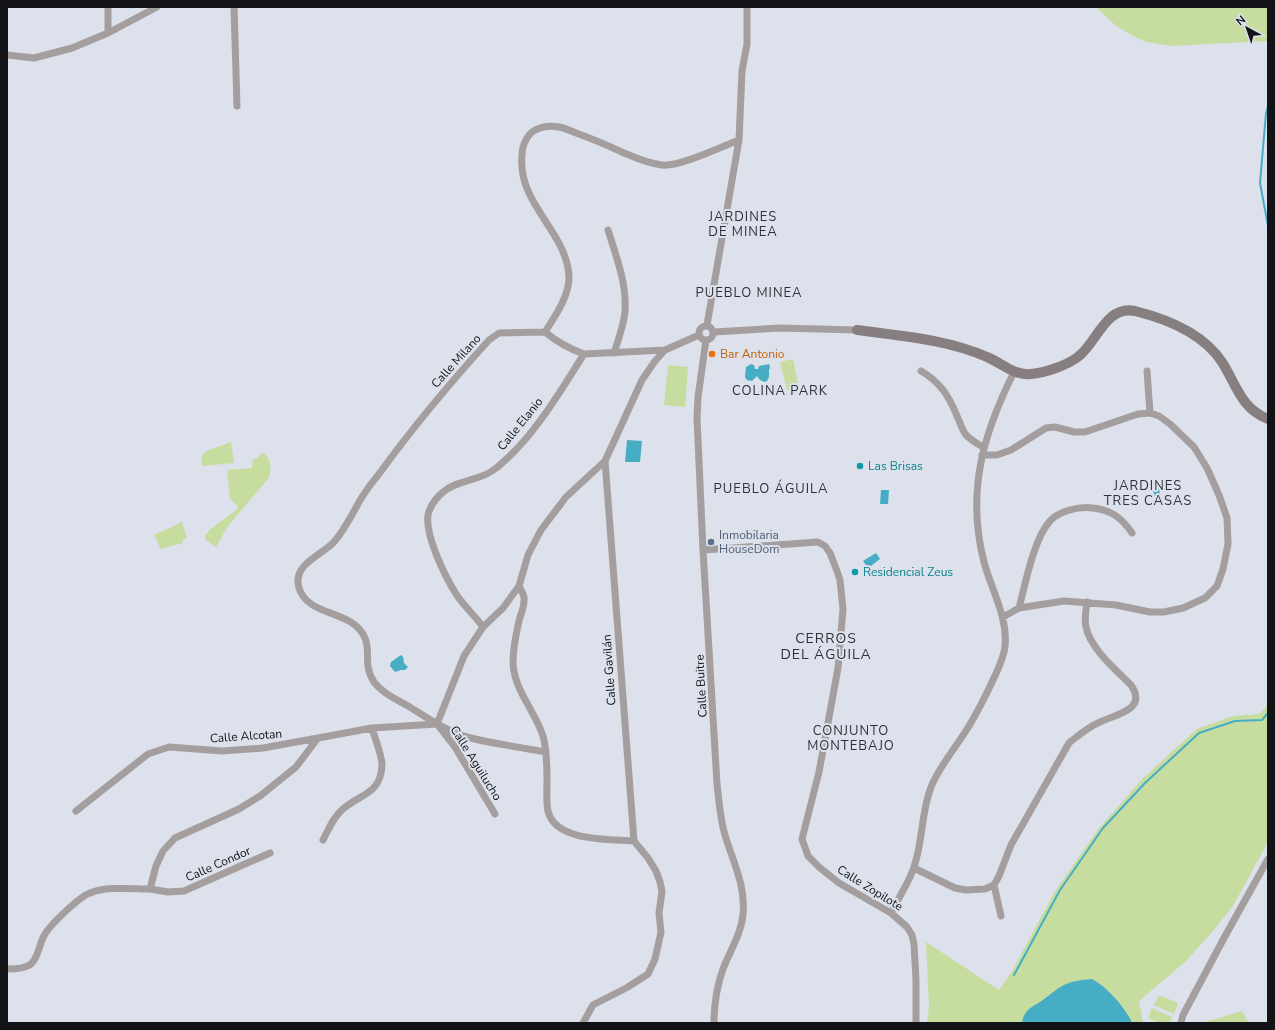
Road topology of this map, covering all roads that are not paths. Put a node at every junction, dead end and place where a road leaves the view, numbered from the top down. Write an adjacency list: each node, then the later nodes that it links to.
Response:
1 (108, 7): 5 (street)
2 (157, 7): 5 (street)
3 (234, 7): 7 (street)
4 (748, 7): 8 (street)
5 (108, 33): 6 (street)
6 (7, 55)
7 (236, 106)
8 (739, 140): 10 (street); 12 (street)
9 (608, 230): 17 (street)
10 (707, 325): 13 (street); 14 (street)
11 (856, 330): 13 (street); 21 (street)
12 (545, 332): 18 (street); 34 (street, Calle Milano)
13 (714, 332): 15 (street)
14 (699, 335): 15 (street); 16 (street)
15 (706, 340): 28 (street, Calle Buitre)
16 (666, 350): 17 (street); 26 (street)
17 (614, 353): 18 (street)
18 (584, 354): 33 (street, Calle Elanio)
19 (921, 371): 24 (street)
20 (1147, 371): 22 (street)
21 (1014, 372): 23 (street); 24 (street)
22 (1150, 413): 25 (street); 30 (street)
23 (1268, 419)
24 (984, 448): 25 (street)
25 (982, 455): 32 (street)
26 (604, 461): 29 (street); 41 (street, Calle Gavilán)
27 (1132, 533): 31 (street)
28 (704, 550): 47 (street, Calle Zopilote); 51 (street, Calle Buitre)
29 (520, 586): 33 (street); 37 (street)
30 (1087, 602): 31 (street); 45 (street)
31 (1019, 608): 32 (street)
32 (1002, 616): 44 (street)
33 (484, 627): 34 (street)
34 (437, 724): 35 (street, Calle Alcotan); 37 (street); 39 (street, Calle Aguilucho)
35 (372, 728): 36 (street, Calle Alcotan); 40 (street)
36 (318, 738): 38 (street, Calle Alcotan); 46 (street)
37 (546, 752): 41 (street)
38 (76, 811)
39 (495, 814)
40 (323, 840)
41 (634, 841): 50 (street)
42 (270, 853): 46 (street, Calle Condor)
43 (1268, 859): 53 (street)
44 (914, 868): 45 (street); 47 (street)
45 (994, 885): 48 (street)
46 (150, 889): 49 (street, Calle Condor)
47 (891, 913): 52 (street, Calle Zopilote)
48 (1001, 916)
49 (7, 969)
50 (583, 1023)
51 (714, 1023)
52 (916, 1023)
53 (1180, 1023)

